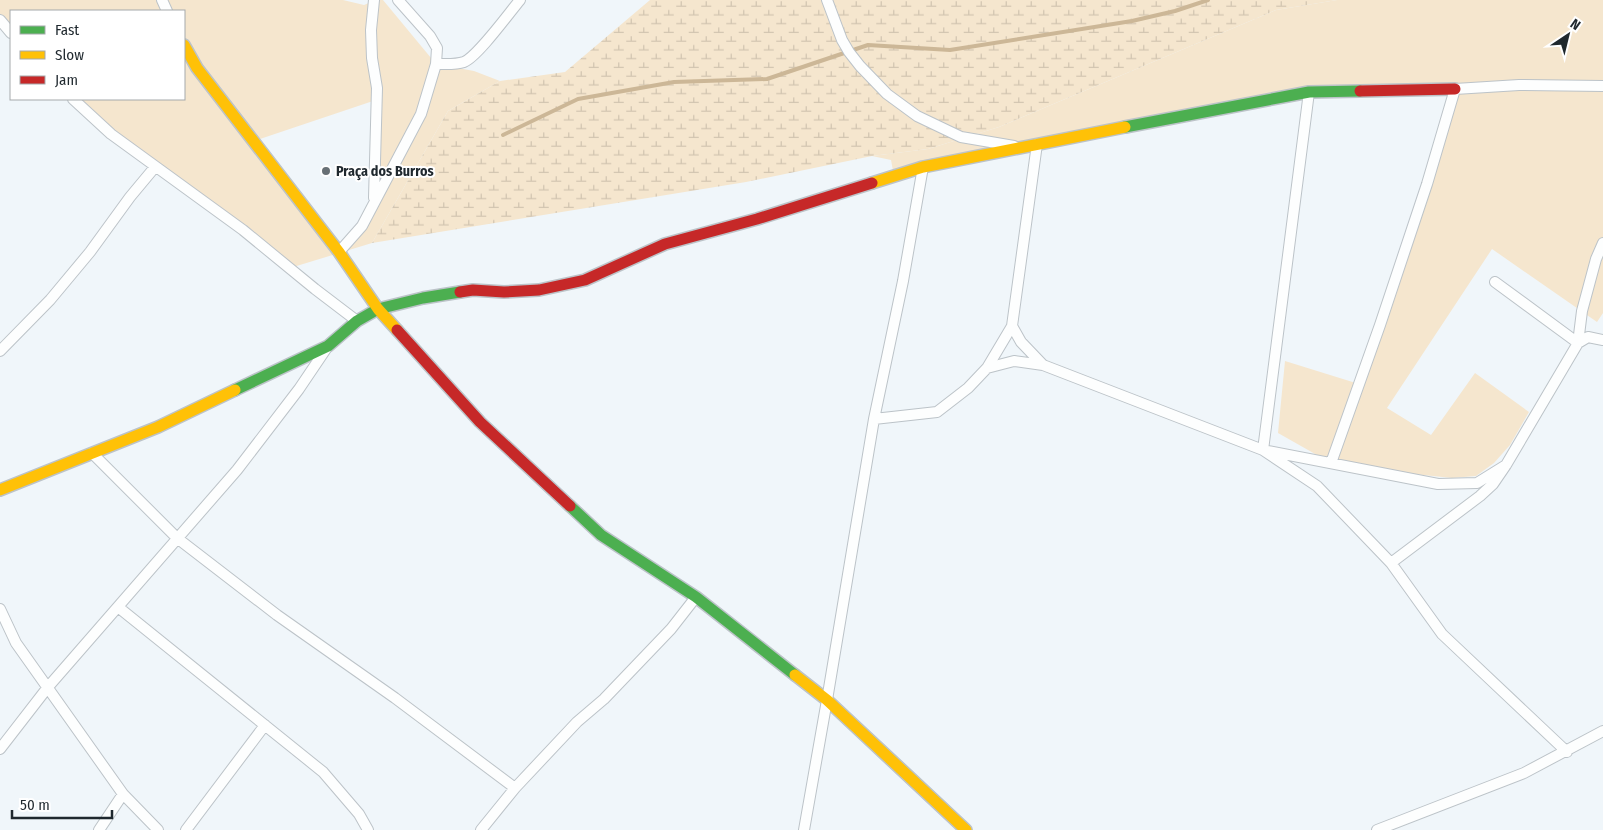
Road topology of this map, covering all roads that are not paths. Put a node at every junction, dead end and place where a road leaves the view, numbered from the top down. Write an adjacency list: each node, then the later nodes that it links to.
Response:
1 (374, 0): 17 (street)
2 (398, 0): 8 (street)
3 (520, 0): 8 (street)
4 (827, 0): 14 (street)
5 (0, 20): 6 (street)
6 (10, 32)
7 (185, 47): 19 (street)
8 (436, 64): 17 (street)
9 (1603, 86): 10 (street)
10 (1455, 89): 11 (street); 33 (street)
11 (1309, 92): 13 (street); 31 (street)
12 (74, 100): 15 (street)
13 (1037, 144): 14 (street); 23 (street)
14 (1022, 147): 16 (street)
15 (155, 167): 22 (street); 27 (street)
16 (923, 167): 21 (street); 30 (street)
17 (374, 202): 19 (street)
18 (1603, 243): 25 (street)
19 (339, 252): 21 (street)
20 (1495, 282): 25 (street)
21 (378, 308): 22 (street); 38 (street)
22 (357, 321): 26 (street)
23 (1012, 326): 28 (street); 29 (street)
24 (1603, 340): 25 (street)
25 (1578, 343): 34 (street)
26 (328, 346): 32 (street); 36 (street)
27 (0, 351)
28 (1043, 365): 29 (street); 31 (street)
29 (987, 368): 30 (street)
30 (874, 419): 42 (street)
31 (1263, 450): 33 (street); 37 (street)
32 (92, 453): 35 (street); 36 (street)
33 (1330, 464): 34 (street)
34 (1506, 465): 37 (street)
35 (0, 490)
36 (177, 538): 39 (street); 47 (street)
37 (1390, 563): 46 (street)
38 (696, 597): 42 (street); 47 (street)
39 (118, 607): 41 (street); 43 (street)
40 (0, 609): 41 (street)
41 (48, 687): 45 (street); 48 (street)
42 (827, 700): 54 (street); 55 (street)
43 (265, 725): 51 (street); 52 (street)
44 (1603, 731): 46 (street)
45 (0, 749)
46 (1567, 752): 56 (street)
47 (515, 788): 53 (street)
48 (123, 794): 49 (street); 50 (street)
49 (99, 830)
50 (158, 830)
51 (186, 830)
52 (368, 830)
53 (481, 830)
54 (804, 830)
55 (966, 830)
56 (1377, 830)

